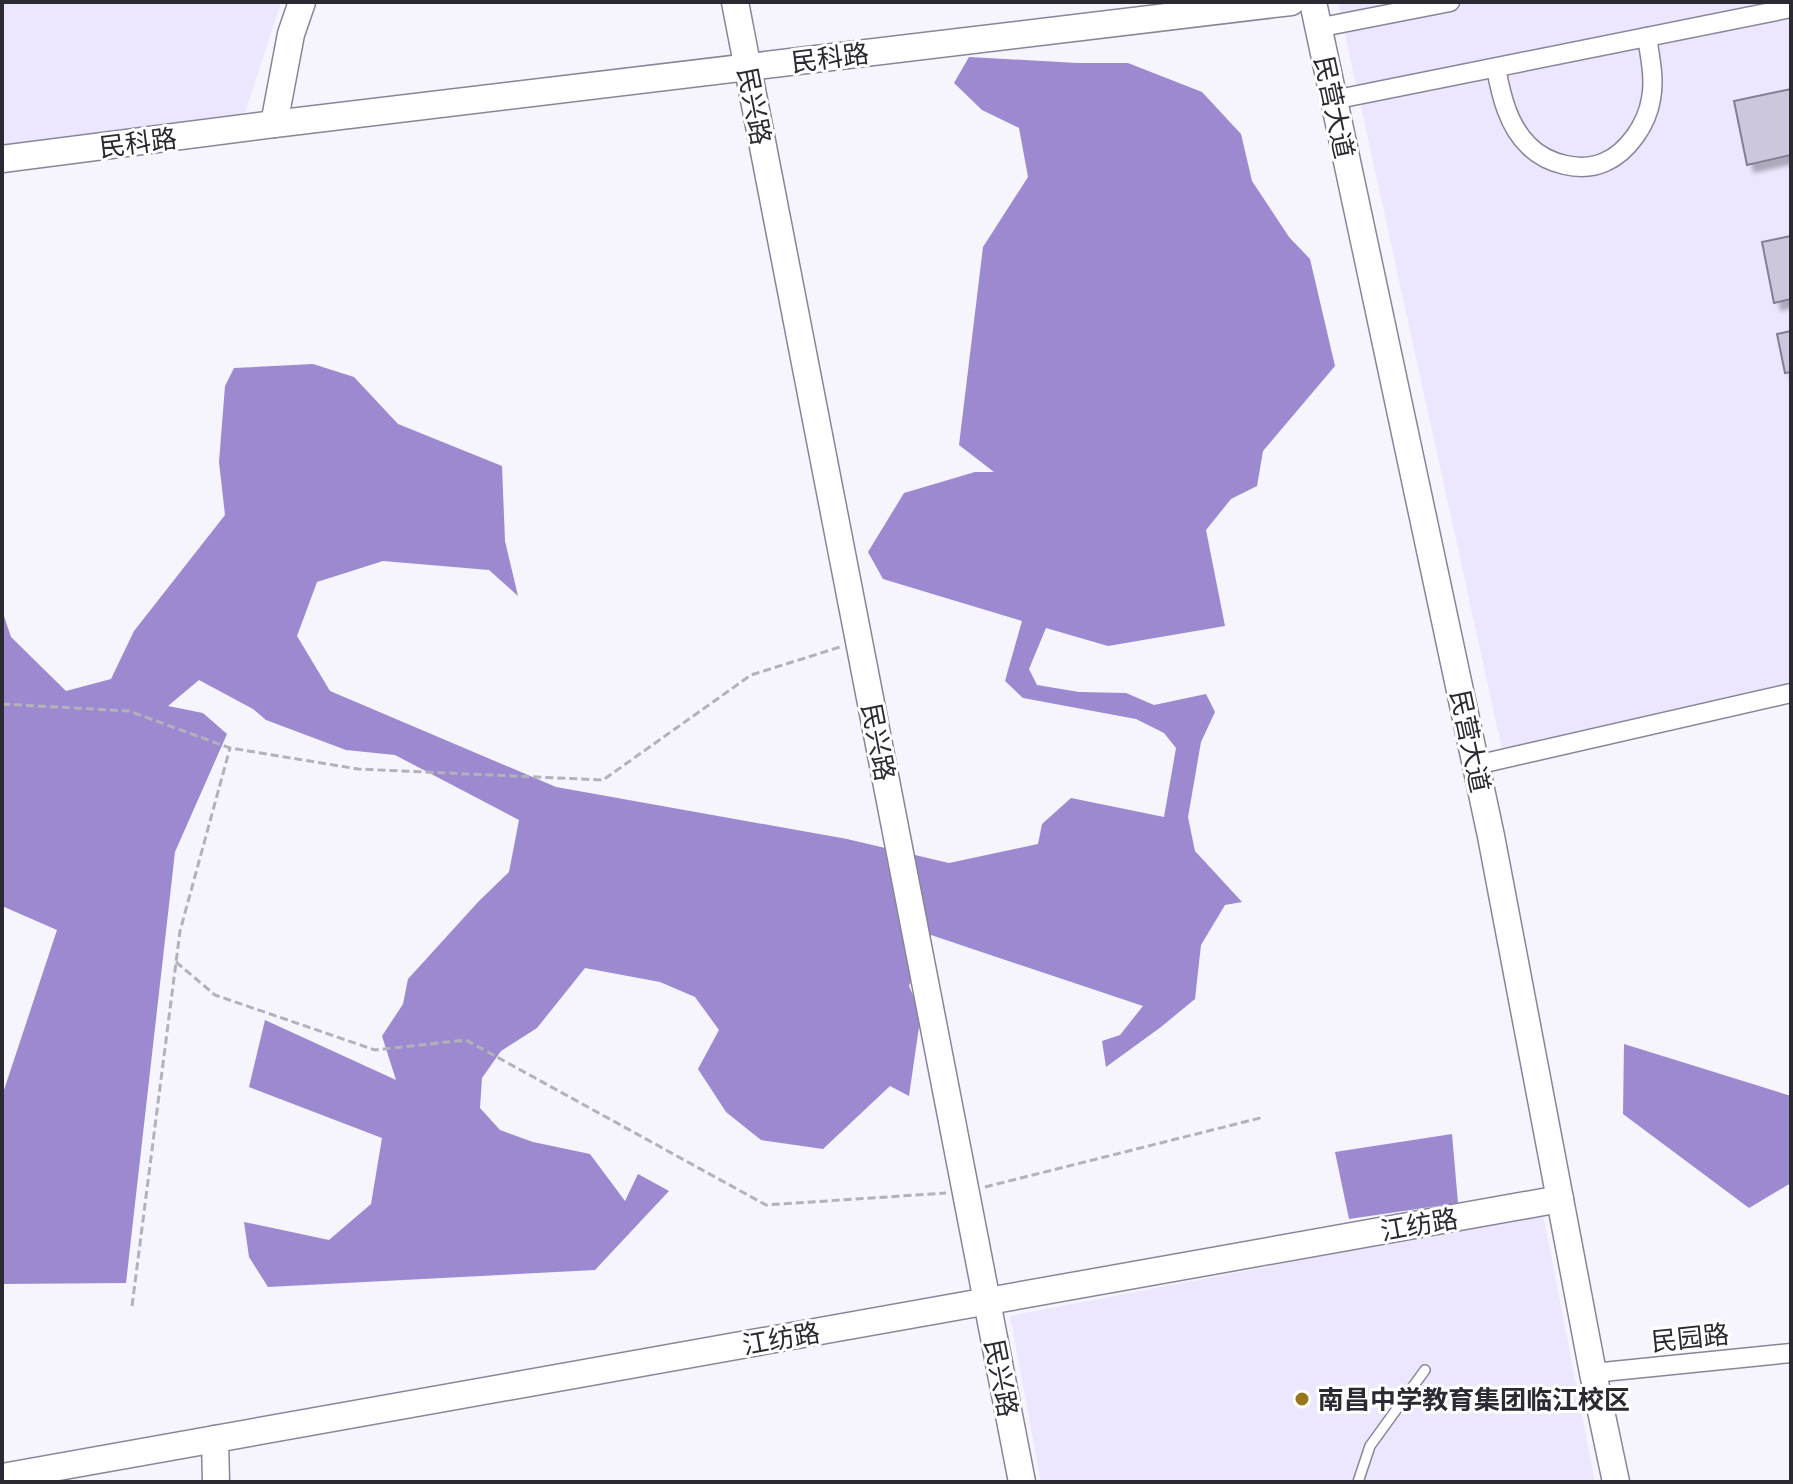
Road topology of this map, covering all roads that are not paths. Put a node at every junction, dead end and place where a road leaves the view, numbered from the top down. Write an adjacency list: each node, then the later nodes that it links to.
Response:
1 (302, 2): 12 (main road)
2 (735, 2): 9 (main road, 民兴路)
3 (1291, 2): 9 (main road, 民科路)
4 (1313, 2): 7 (main road, 民营大道)
5 (1450, 2): 7 (street)
6 (1791, 8): 8 (street)
7 (1317, 28): 11 (main road, 民营大道)
8 (1647, 37): 10 (street); 10 (street)
9 (747, 67): 12 (main road, 民科路); 17 (main road, 民兴路)
10 (1496, 68): 11 (street)
11 (1333, 100): 15 (main road, 民营大道)
12 (274, 124): 13 (main road, 民科路)
13 (2, 159)
14 (1791, 693): 15 (street)
15 (1476, 765): 16 (main road, 民营大道)
16 (1560, 1199): 17 (main road, 江纺路); 20 (main road, 民营大道)
17 (987, 1301): 21 (main road, 江纺路); 24 (main road, 民兴路)
18 (1791, 1353): 20 (street, 民园路)
19 (1425, 1370): 25 (lane)
20 (1593, 1373): 26 (main road, 民营大道)
21 (215, 1439): 22 (main road, 江纺路); 23 (main road)
22 (2, 1477)
23 (216, 1482)
24 (1022, 1482)
25 (1358, 1482)
26 (1616, 1482)

